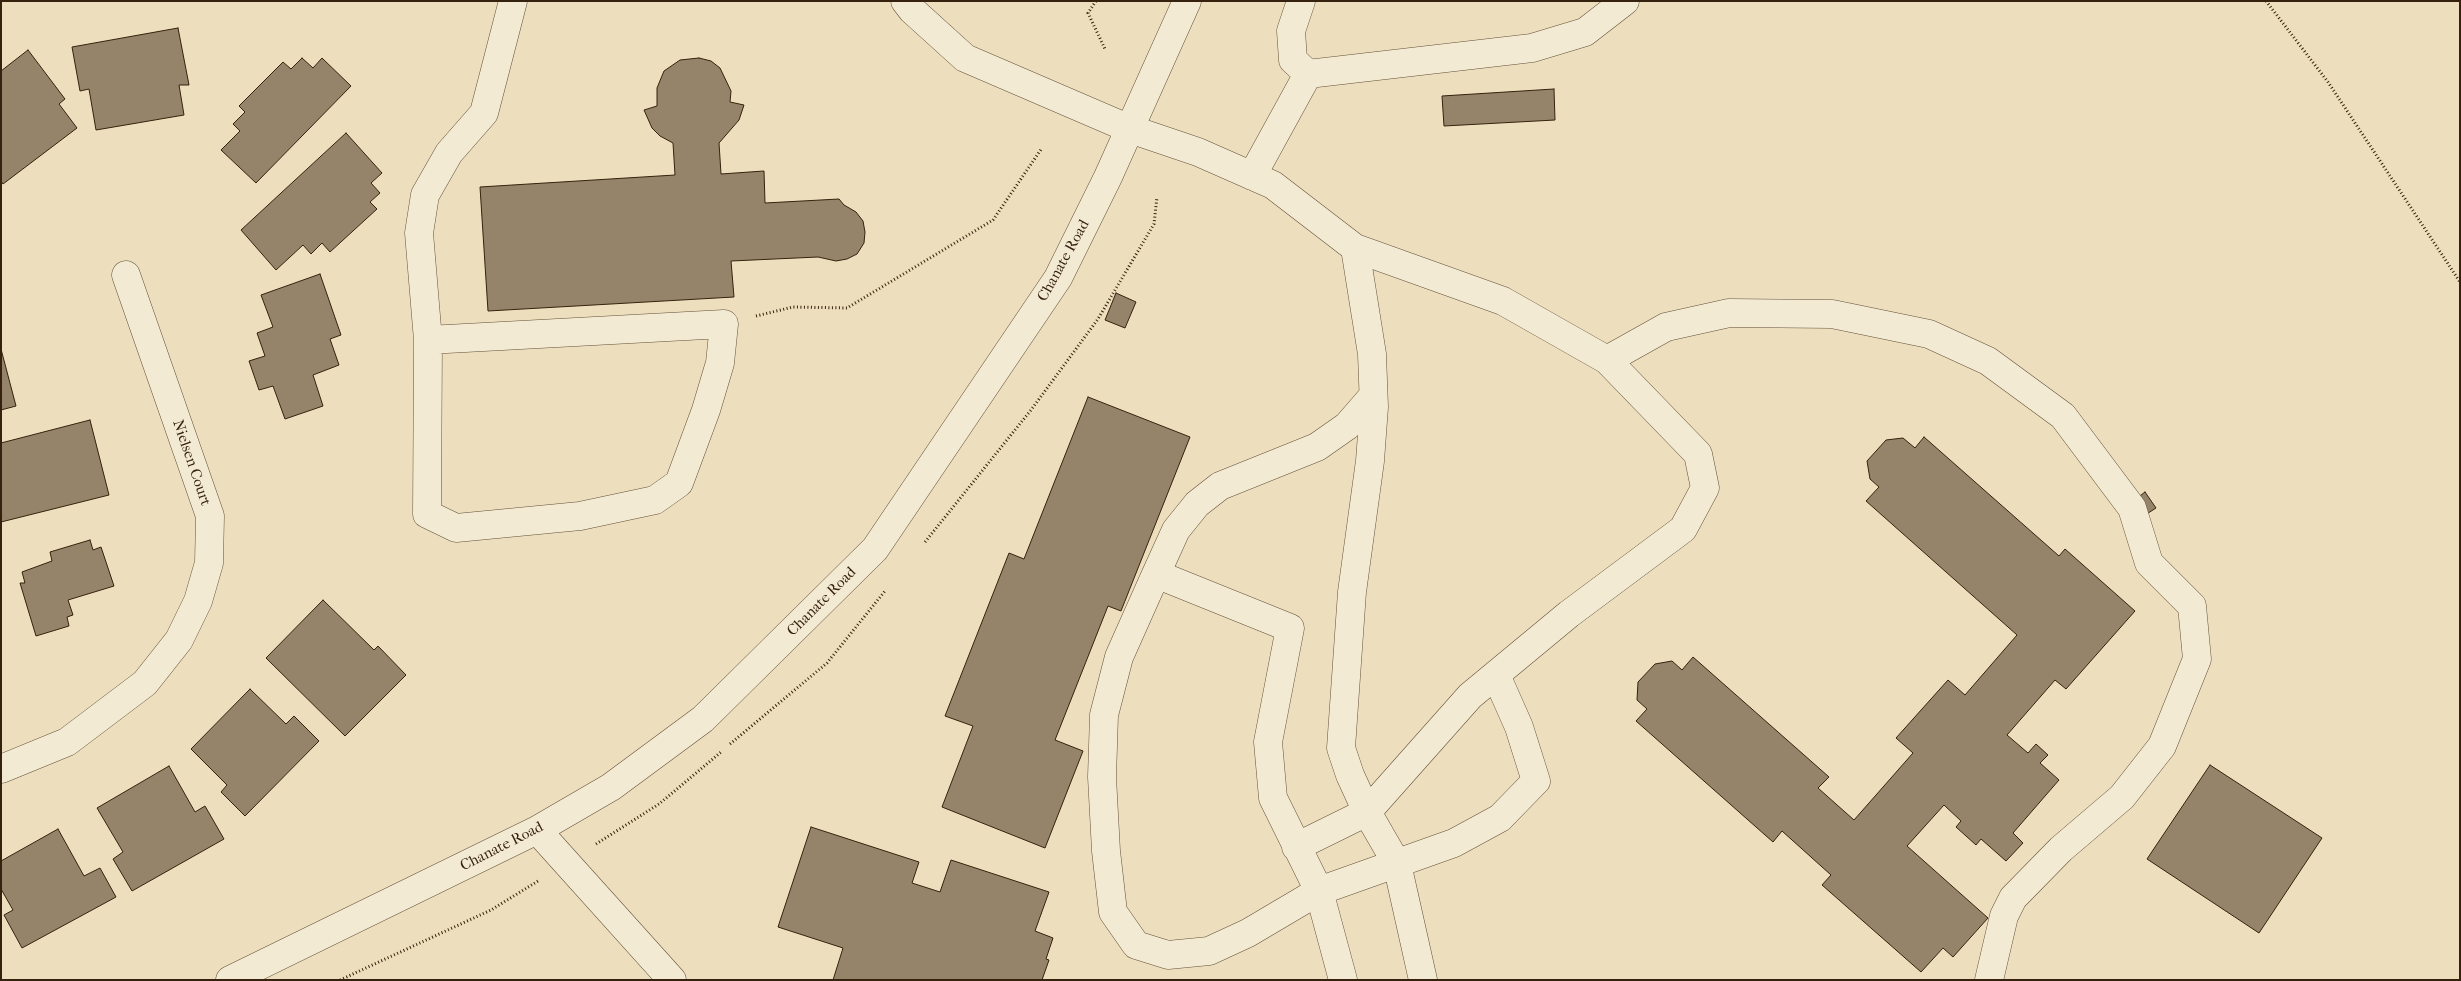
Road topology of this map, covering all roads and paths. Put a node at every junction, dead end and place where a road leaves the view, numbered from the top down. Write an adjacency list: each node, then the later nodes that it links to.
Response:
1 (513, 1): 17 (street)
2 (905, 1): 10 (street)
3 (1096, 1): 8 (path)
4 (1187, 1): 10 (street, Chanate Road)
5 (1301, 1): 9 (street)
6 (1626, 1): 9 (street)
7 (2266, 1): 15 (path)
8 (1105, 49)
9 (1308, 74): 12 (street)
10 (1130, 129): 12 (street); 24 (street, Chanate Road)
11 (1042, 148): 16 (path)
12 (1252, 176): 13 (street)
13 (1355, 248): 18 (street); 19 (street)
14 (126, 275): 22 (street, Nielsen Court)
15 (2460, 282)
16 (724, 324): 17 (street); 17 (street)
17 (428, 340)
18 (1607, 360): 21 (street); 32 (street)
19 (1373, 396): 20 (street); 23 (street)
20 (1156, 574): 25 (street); 27 (street)
21 (1496, 675): 23 (street); 26 (street)
22 (1, 769)
23 (1367, 812): 25 (street); 26 (street)
24 (537, 830): 28 (street, Chanate Road); 29 (street)
25 (1296, 847): 27 (street)
26 (1397, 864): 27 (street); 31 (street)
27 (1319, 892): 30 (street)
28 (230, 980)
29 (672, 980)
30 (1343, 980)
31 (1423, 980)
32 (1989, 980)

